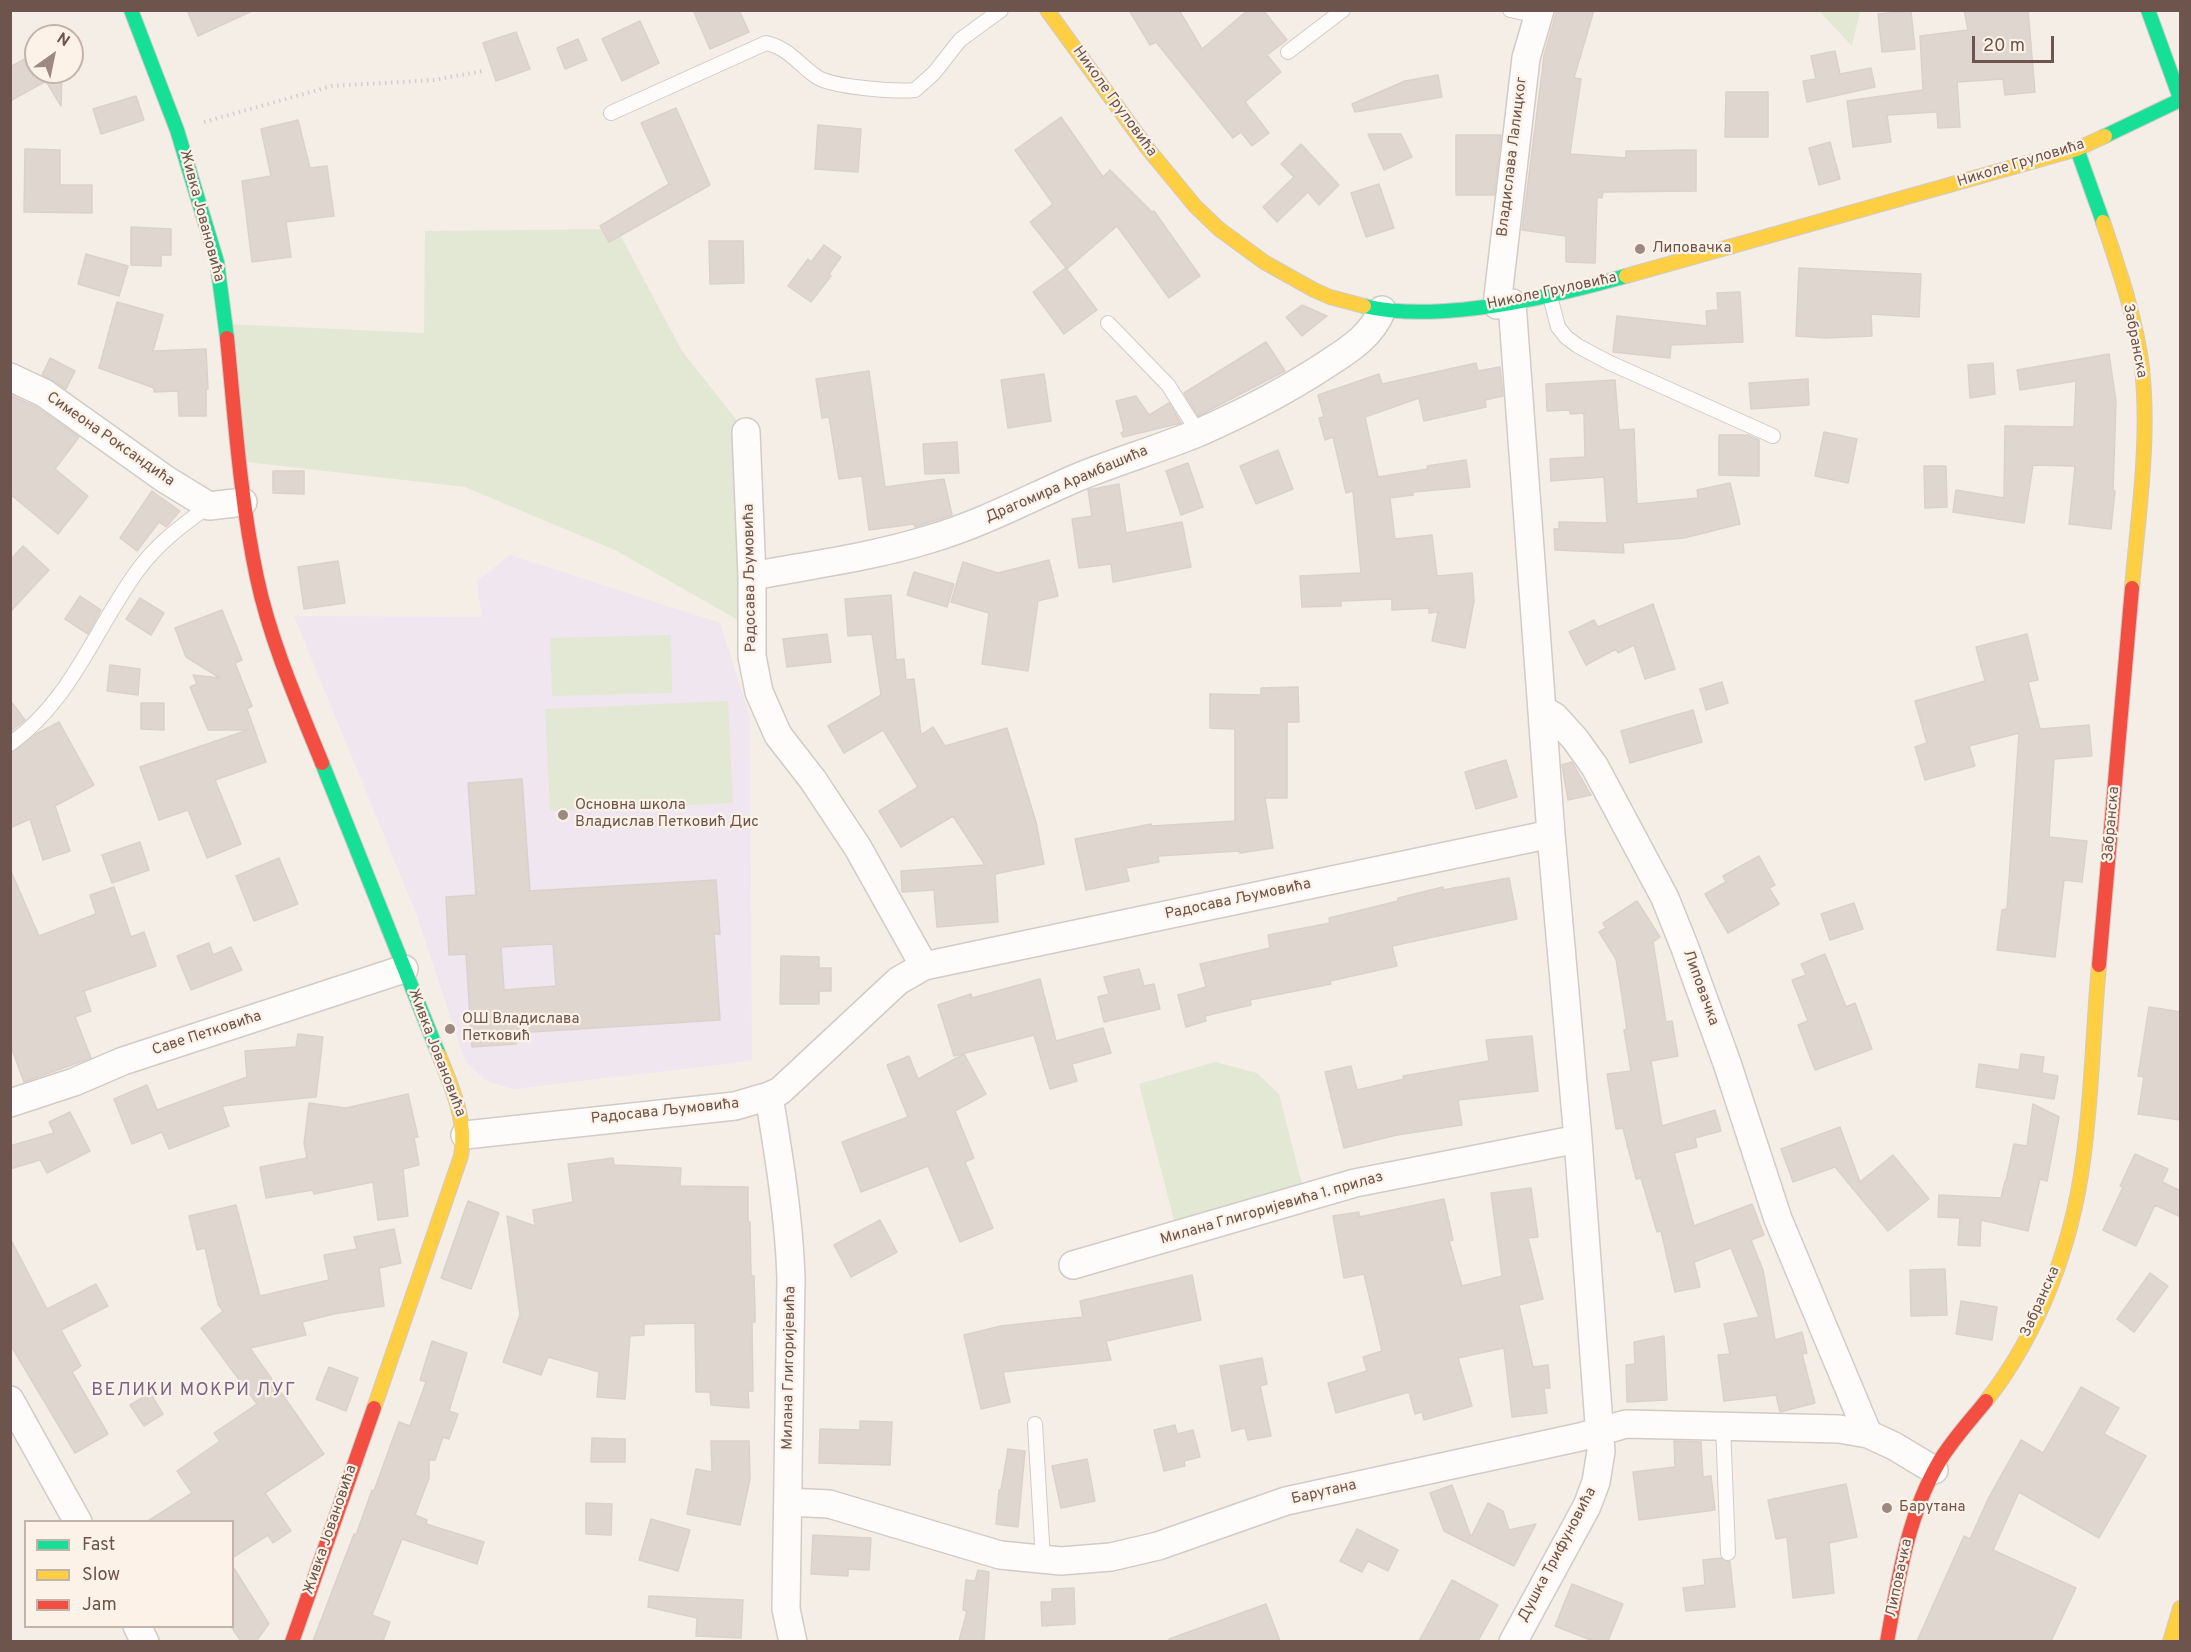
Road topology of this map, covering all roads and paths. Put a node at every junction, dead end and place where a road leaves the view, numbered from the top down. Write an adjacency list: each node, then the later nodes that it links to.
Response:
1 (131, 10): 12 (main road, Живка Јовановића)
2 (1001, 10): 11 (lane)
3 (1047, 10): 16 (main road, Николе Груловића)
4 (1343, 10): 8 (lane)
5 (1510, 10): 7 (lane)
6 (2148, 10): 10 (main road)
7 (1539, 13): 15 (street, Владислава Лалицког)
8 (1288, 52)
9 (483, 71): 12 (path)
10 (2181, 99): 13 (main road, Николе Груловића)
11 (611, 113)
12 (177, 130): 22 (main road, Живка Јовановића)
13 (2077, 149): 14 (main road, Николе Груловића); 40 (main road, Забранска)
14 (1550, 296): 15 (main road, Николе Груловића); 21 (lane)
15 (1504, 304): 16 (main road, Николе Груловића); 25 (street)
16 (1382, 310): 20 (street, Драгомира Арамбашића)
17 (1108, 323): 20 (lane)
18 (10, 377): 23 (street, Симеона Роксандића)
19 (746, 432): 24 (street, Радосава Љумовића)
20 (1198, 432): 24 (street, Драгомира Арамбашића)
21 (1773, 436)
22 (243, 502): 23 (street); 29 (main road, Живка Јовановића)
23 (209, 506): 26 (lane)
24 (752, 576): 28 (street, Радосава Љумовића)
25 (1542, 709): 27 (street, Душка Трифуновића); 39 (street, Липовачка)
26 (10, 744)
27 (1551, 834): 28 (street, Радосава Љумовића); 33 (street, Душка Трифуновића)
28 (924, 966): 30 (street, Радосава Љумовића)
29 (404, 969): 31 (street, Саве Петковића); 32 (main road, Живка Јовановића)
30 (769, 1096): 32 (street, Радосава Љумовића); 41 (street, Милана Глигоријевића)
31 (10, 1102)
32 (465, 1135): 46 (main road, Живка Јовановића)
33 (1578, 1138): 34 (street, Милана Глигоријевића 1. прилаз); 38 (street, Душка Трифуновића)
34 (1073, 1266)
35 (10, 1400): 42 (street)
36 (1035, 1424): 44 (lane)
37 (1722, 1425): 38 (street, Барутана); 39 (street, Барутана); 43 (lane)
38 (1600, 1432): 44 (street, Барутана); 48 (street, Душка Трифуновића)
39 (1868, 1434): 40 (street)
40 (1934, 1470): 49 (main road, Липовачка)
41 (788, 1502): 44 (street, Барутана); 47 (street, Милана Глигоријевића)
42 (77, 1520)
43 (1728, 1553)
44 (1043, 1560)
45 (2181, 1608): 50 (main road)
46 (292, 1641)
47 (793, 1641)
48 (1513, 1641)
49 (1887, 1641)
50 (2170, 1641)

